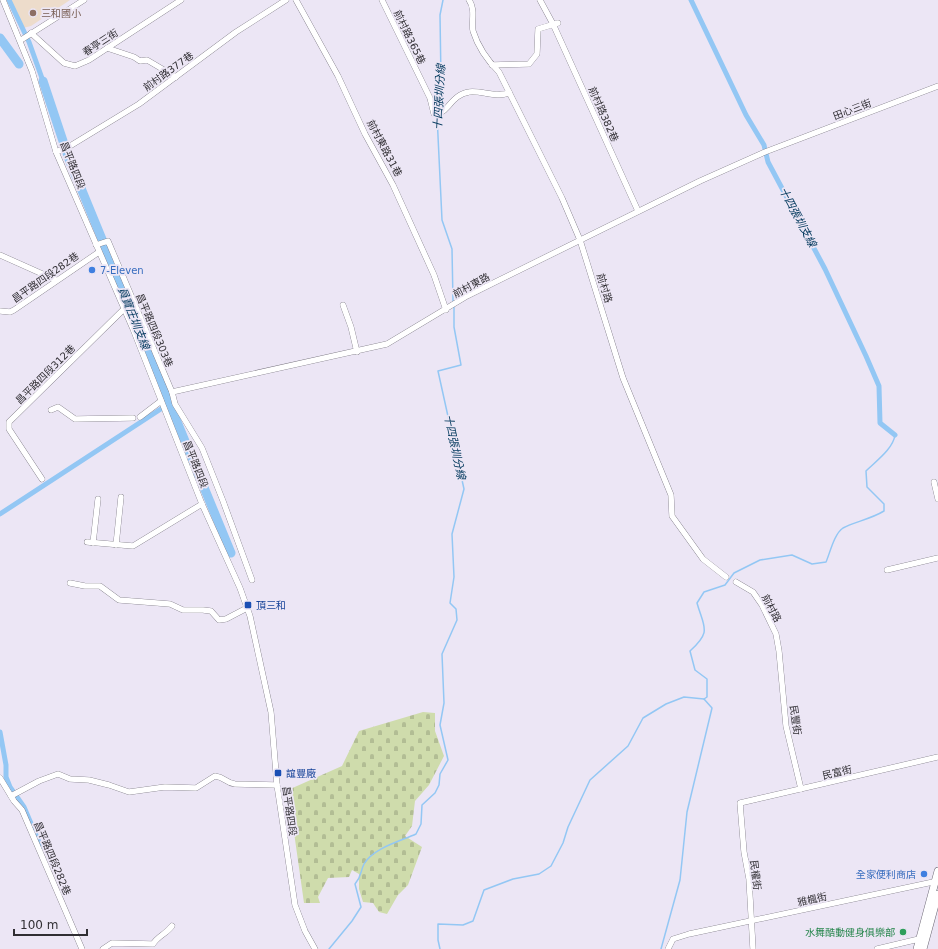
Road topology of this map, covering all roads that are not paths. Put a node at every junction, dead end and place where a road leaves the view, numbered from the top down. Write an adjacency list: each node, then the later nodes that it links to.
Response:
1 (3, 0): 11 (street, 昌平路四段)
2 (84, 0): 10 (street)
3 (181, 0): 12 (street, 春亭三街)
4 (286, 0): 14 (street, 前村路377巷)
5 (296, 0): 27 (street, 前村東路31巷)
6 (382, 0): 16 (street, 前村路365巷)
7 (469, 0): 13 (street, 前村路)
8 (540, 0): 9 (street, 前村路382巷)
9 (556, 23): 13 (street); 19 (street, 前村路382巷)
10 (29, 35): 11 (street); 12 (street, 春亭三街)
11 (21, 40): 17 (street, 昌平路四段)
12 (107, 48): 14 (street)
13 (492, 65): 16 (street, 前村路)
14 (176, 77): 17 (street, 前村路377巷)
15 (938, 86): 18 (street, 田心三街)
16 (509, 92): 20 (street, 前村路)
17 (56, 152): 21 (street, 昌平路四段)
18 (765, 152): 19 (street, 前村東路)
19 (638, 211): 20 (street, 前村東路)
20 (580, 240): 27 (street, 前村東路); 44 (street, 前村路)
21 (96, 245): 22 (street, 昌平路四段); 30 (street, 昌平路四段303巷)
22 (99, 252): 24 (street, 昌平路四段282巷); 26 (street, 昌平路四段)
23 (0, 255): 24 (street)
24 (56, 280): 28 (street, 昌平路四段282巷)
25 (343, 306): 29 (street)
26 (124, 309): 31 (street, 昌平路四段); 33 (street, 昌平路四段312巷)
27 (446, 310): 29 (street, 前村東路)
28 (0, 312)
29 (357, 352): 30 (street, 前村東路)
30 (172, 392): 45 (street)
31 (161, 401): 32 (street); 38 (street, 昌平路四段)
32 (51, 410)
33 (42, 479)
34 (934, 482): 36 (street)
35 (121, 497): 41 (street)
36 (938, 498)
37 (98, 499): 40 (street)
38 (202, 504): 41 (street); 48 (street, 昌平路四段)
39 (87, 542): 40 (street)
40 (93, 543): 41 (street)
41 (116, 545)
42 (938, 558): 43 (street)
43 (887, 570)
44 (726, 577)
45 (252, 580)
46 (736, 582): 49 (street, 前村路)
47 (70, 583): 48 (street)
48 (247, 608): 52 (street, 昌平路四段)
49 (779, 651): 53 (street, 民豐街)
50 (938, 758): 53 (street, 民富街)
51 (0, 776): 54 (street, 昌平路四段282巷)
52 (277, 785): 54 (street); 64 (street, 昌平路四段)
53 (801, 789): 55 (street, 民富街)
54 (11, 796): 62 (street, 昌平路四段282巷)
55 (740, 803): 59 (street, 民權街)
56 (938, 871): 57 (main road)
57 (937, 881): 59 (street, 雅楓街); 61 (main road)
58 (938, 894): 69 (main road)
59 (751, 921): 65 (street, 雅楓街); 66 (street, 民權街)
60 (172, 926): 63 (street)
61 (919, 939): 67 (street); 68 (main road)
62 (82, 949)
63 (103, 949)
64 (315, 949)
65 (668, 949)
66 (753, 949)
67 (877, 949)
68 (917, 949)
69 (923, 949)

